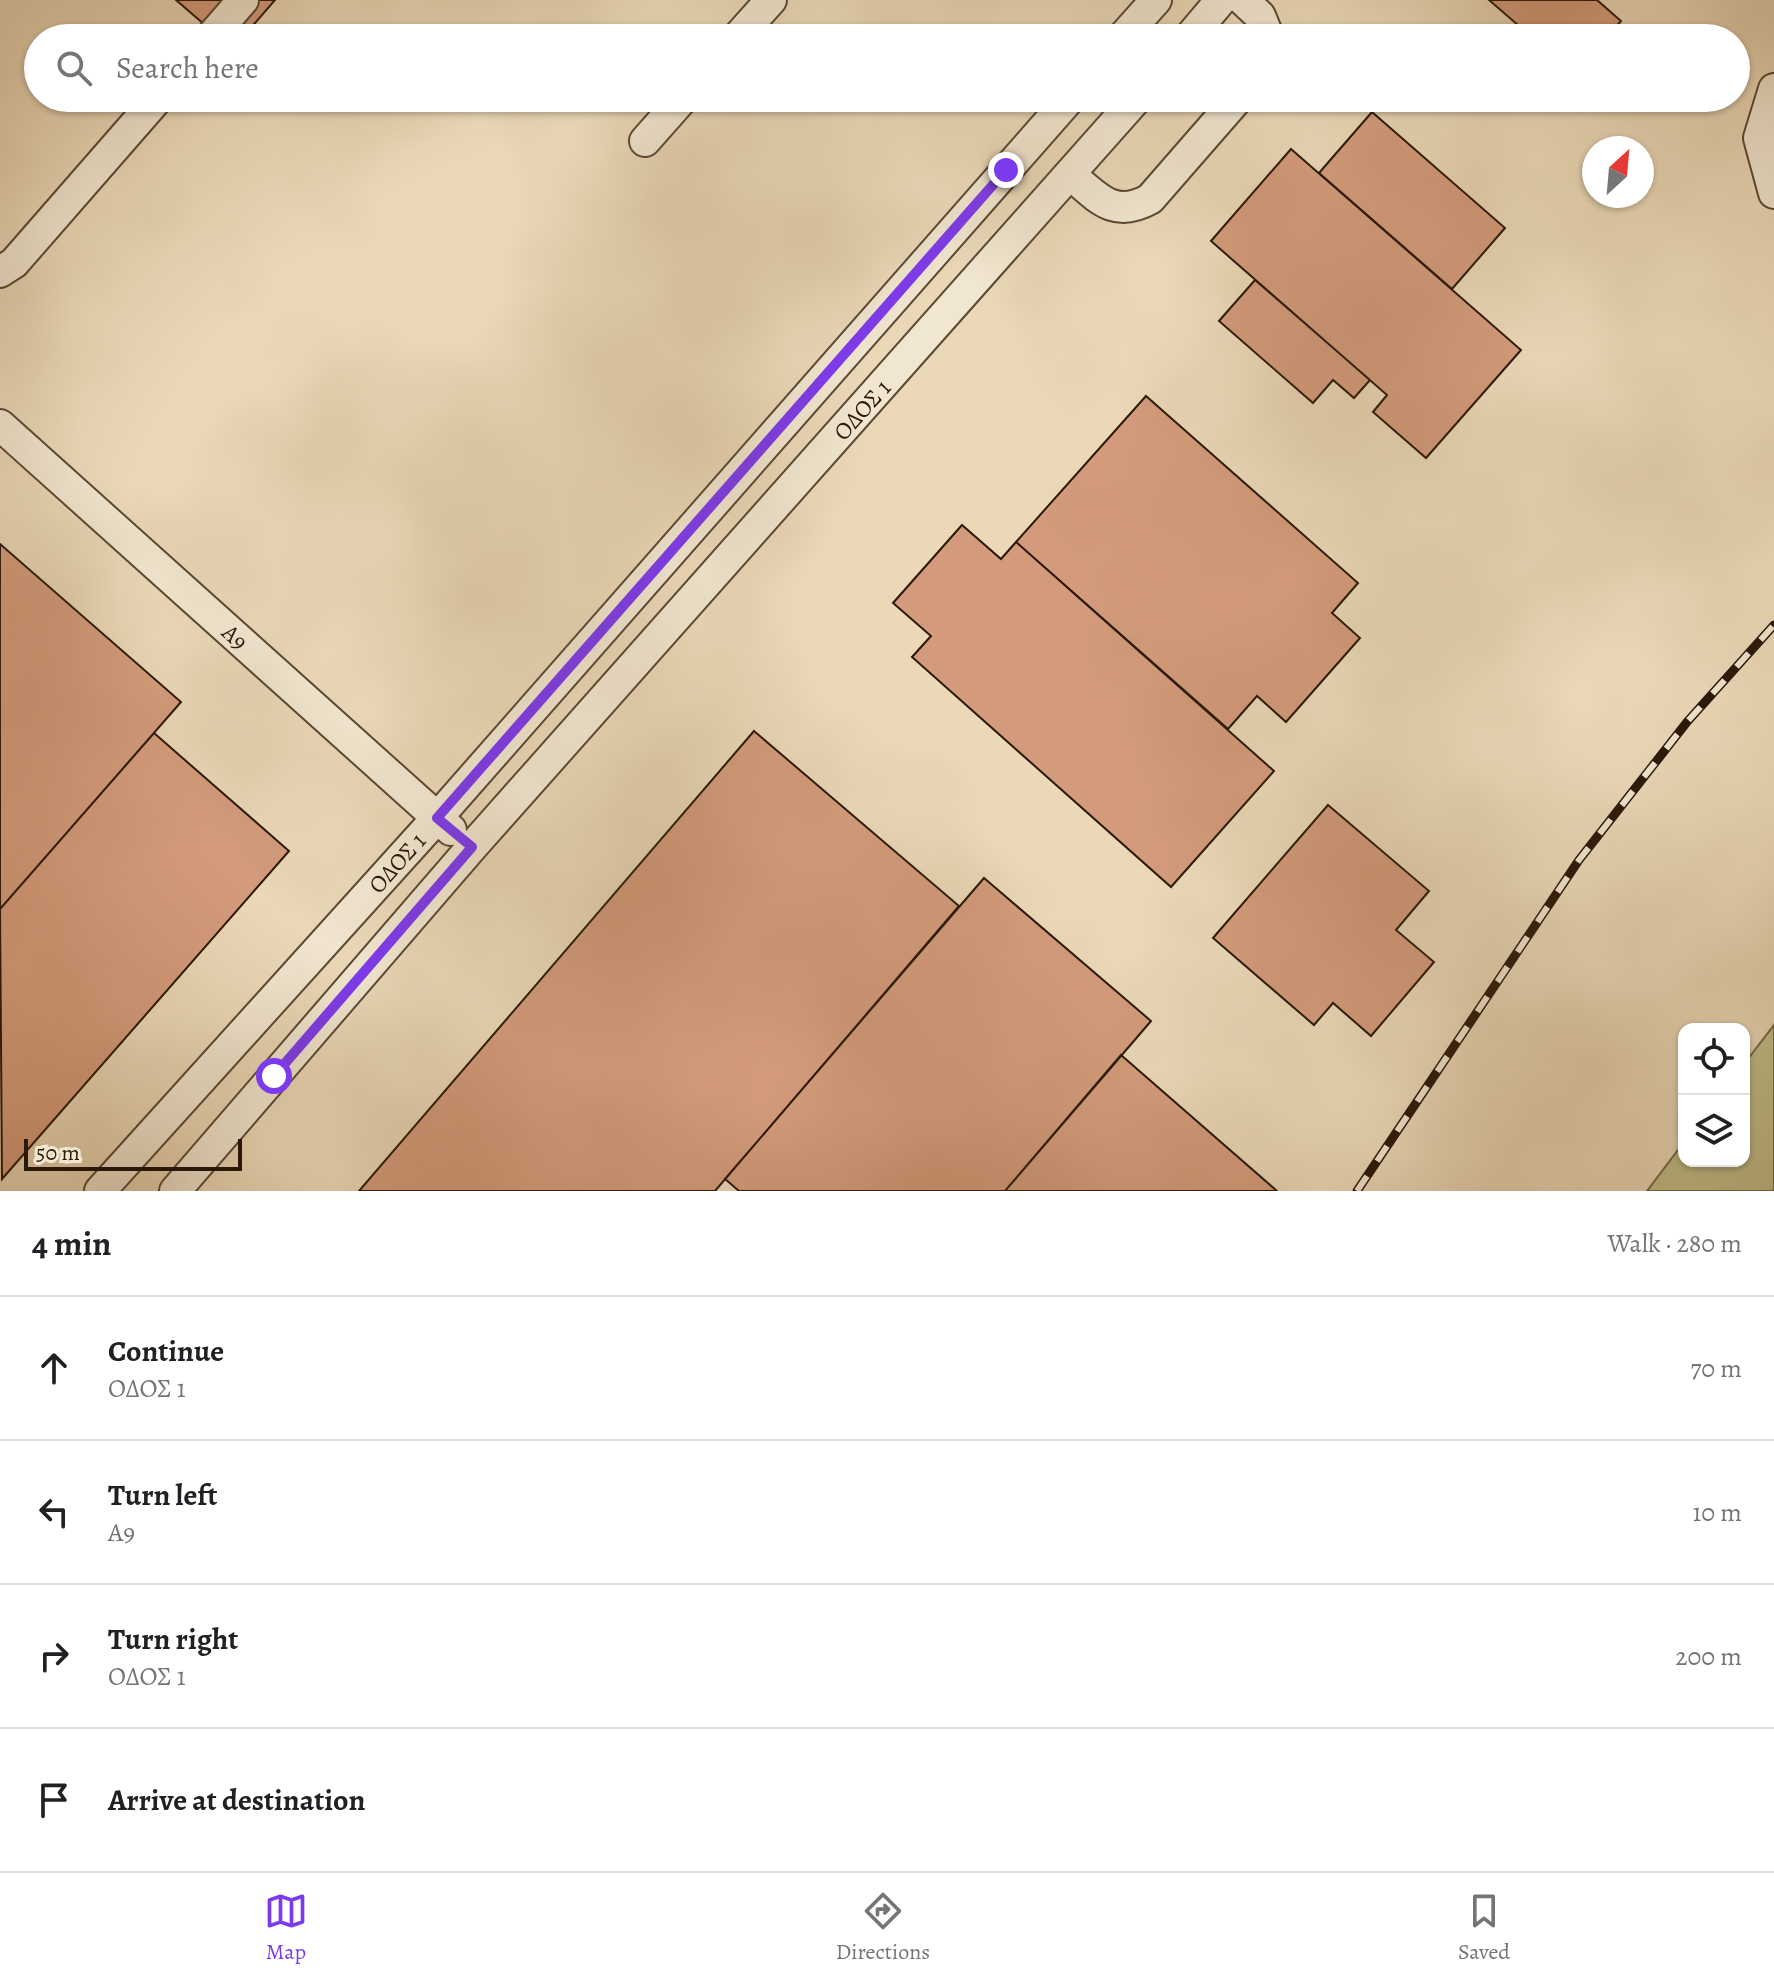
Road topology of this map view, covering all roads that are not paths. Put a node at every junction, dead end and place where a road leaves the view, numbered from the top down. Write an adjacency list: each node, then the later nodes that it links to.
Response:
1 (243, 0): 6 (street)
2 (771, 0): 7 (street)
3 (1156, 0): 8 (street)
4 (1221, 0): 9 (street)
5 (1243, 0): 10 (street)
6 (222, 24)
7 (750, 24)
8 (1135, 24)
9 (1201, 24)
10 (1263, 24)
11 (1774, 89): 19 (street)
12 (146, 112): 20 (street)
13 (671, 112): 17 (street)
14 (1058, 112): 22 (street, ΟΔΟΣ 1)
15 (1125, 112): 18 (street, ΟΔΟΣ 1)
16 (1226, 112): 18 (street)
17 (645, 141)
18 (1071, 175): 23 (street, ΟΔΟΣ 1)
19 (1774, 193)
20 (0, 272)
21 (0, 425): 22 (street, Α9)
22 (437, 818): 23 (street, Α9); 24 (street, ΟΔΟΣ 1)
23 (472, 847): 25 (street, ΟΔΟΣ 1)
24 (100, 1191)
25 (175, 1191)

